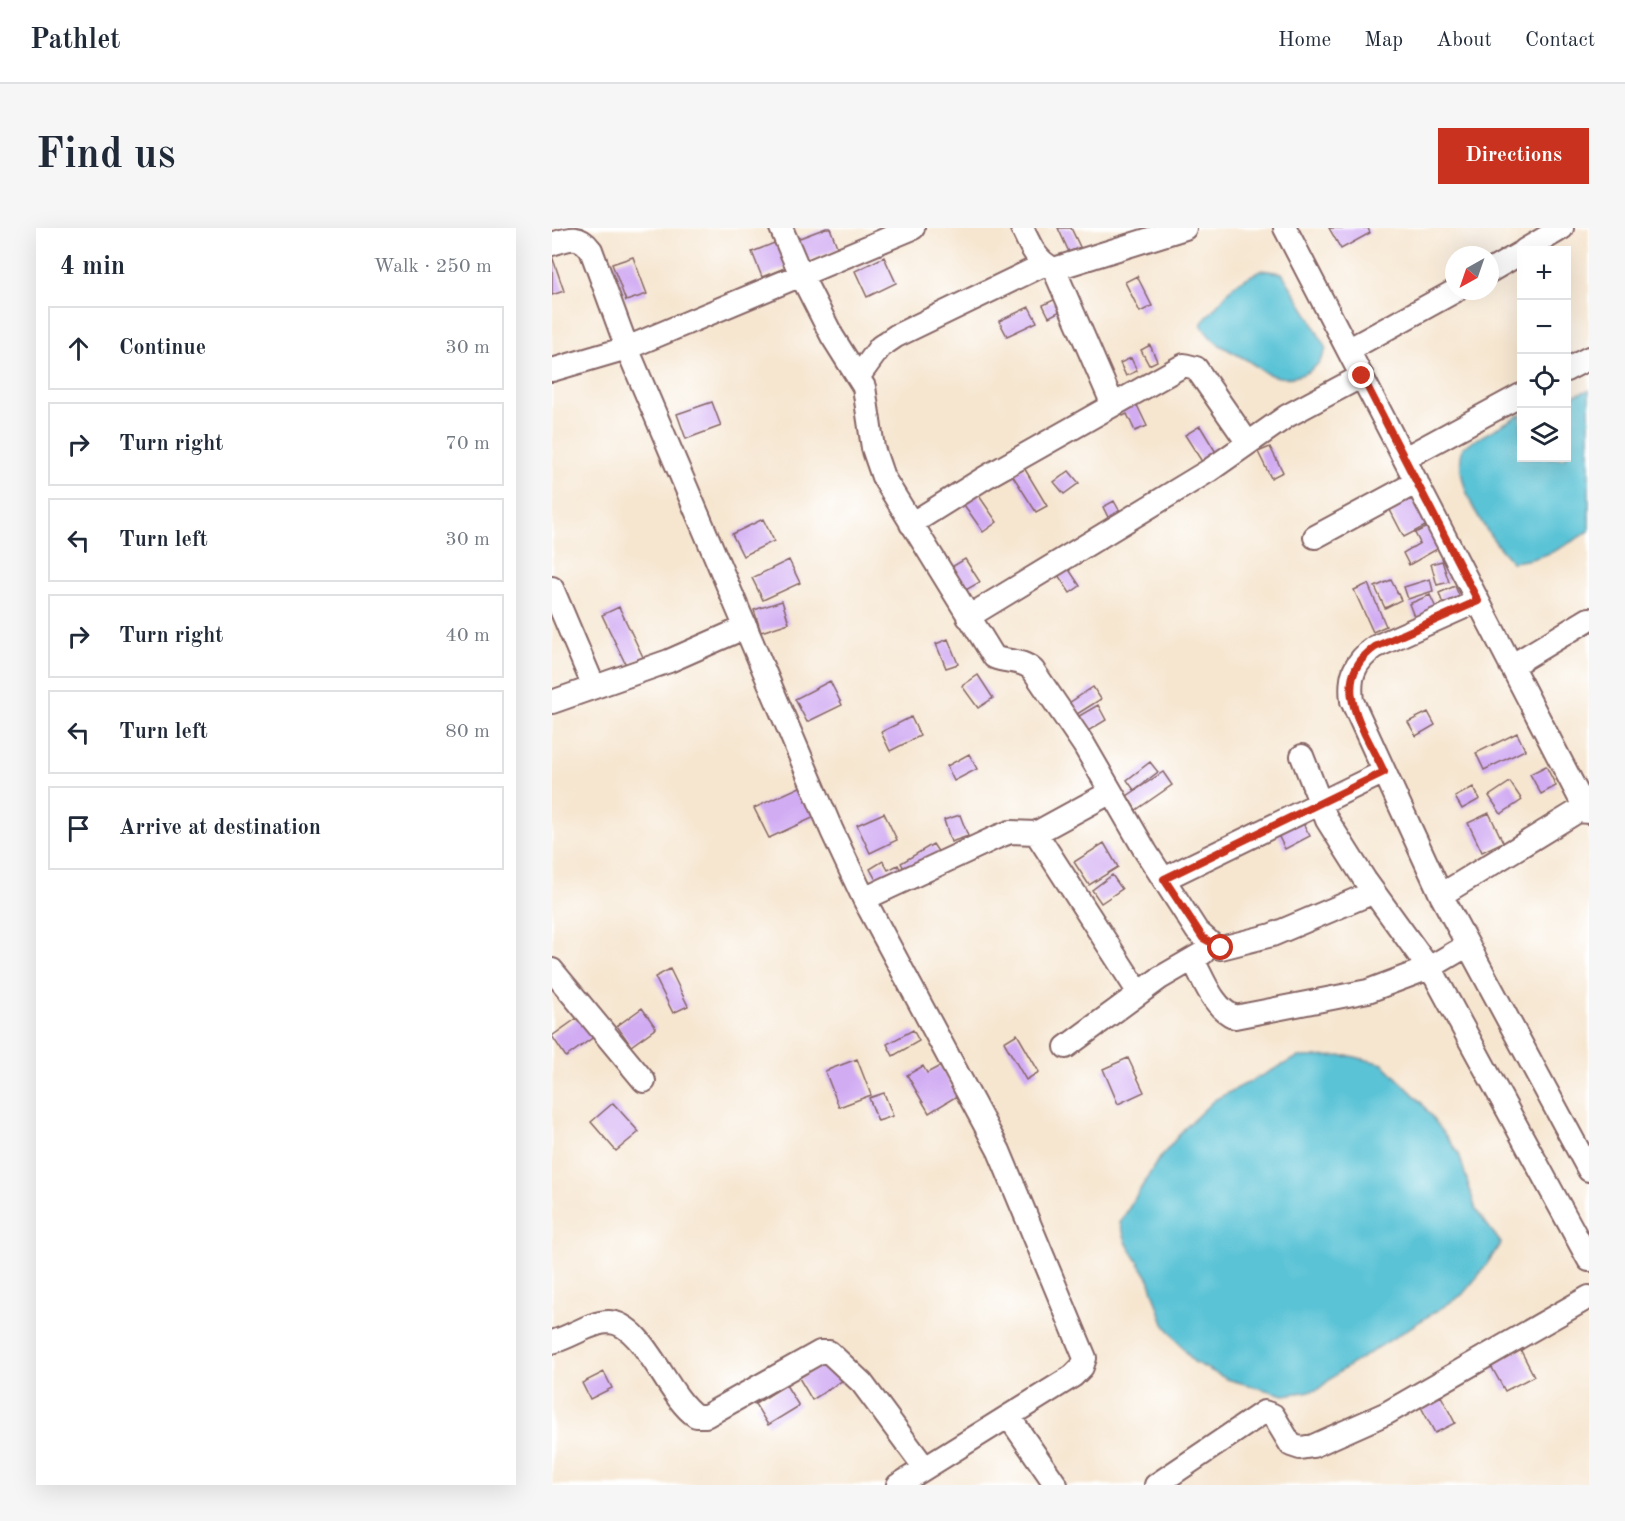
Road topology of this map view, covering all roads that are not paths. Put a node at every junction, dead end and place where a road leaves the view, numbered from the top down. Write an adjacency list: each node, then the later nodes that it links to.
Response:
1 (781, 228): 12 (street)
2 (913, 228): 12 (street)
3 (1022, 228): 10 (street)
4 (1185, 228): 10 (street)
5 (1562, 228): 8 (street)
6 (1292, 230): 15 (street)
7 (552, 244): 14 (street)
8 (1533, 246)
9 (1517, 256): 11 (street)
10 (1049, 267): 19 (street); 22 (street)
11 (1499, 267)
12 (801, 275): 14 (street); 19 (street)
13 (1445, 297): 15 (street)
14 (627, 348): 18 (street); 32 (street)
15 (1348, 350): 20 (street)
16 (1589, 358): 17 (street)
17 (1571, 367)
18 (552, 370)
19 (859, 376): 26 (street)
20 (1362, 376): 23 (street); 24 (street)
21 (1517, 397): 24 (street)
22 (1113, 405): 23 (street); 26 (street)
23 (1248, 443): 30 (street)
24 (1405, 458): 25 (street)
25 (1417, 482): 27 (street); 29 (street)
26 (911, 524): 30 (street)
27 (1315, 537)
28 (552, 588): 34 (street)
29 (1478, 601): 33 (street); 37 (street)
30 (968, 617): 38 (street)
31 (1589, 619): 33 (street)
32 (746, 627): 34 (street); 45 (street)
33 (1511, 666): 40 (street)
34 (594, 687): 35 (street)
35 (552, 702)
36 (1302, 756): 39 (street)
37 (1384, 772): 39 (street); 44 (street)
38 (1111, 792): 41 (street); 42 (street)
39 (1320, 802): 42 (street); 43 (street)
40 (1588, 811): 44 (street)
41 (1036, 833): 45 (street); 50 (street)
42 (1164, 879): 46 (street)
43 (1374, 892): 46 (street); 47 (street)
44 (1441, 895): 47 (street)
45 (864, 899): 57 (street)
46 (1214, 946): 48 (street)
47 (1447, 957): 48 (street); 53 (street); 54 (street)
48 (1192, 960): 50 (street)
49 (552, 970): 52 (street)
50 (1139, 993): 51 (street)
51 (1066, 1047)
52 (644, 1081)
53 (1589, 1170)
54 (1589, 1260)
55 (1589, 1297): 61 (street)
56 (552, 1342): 58 (street)
57 (1009, 1417): 58 (street); 60 (street)
58 (925, 1468): 59 (street)
59 (898, 1485)
60 (1056, 1485)
61 (1156, 1485)

